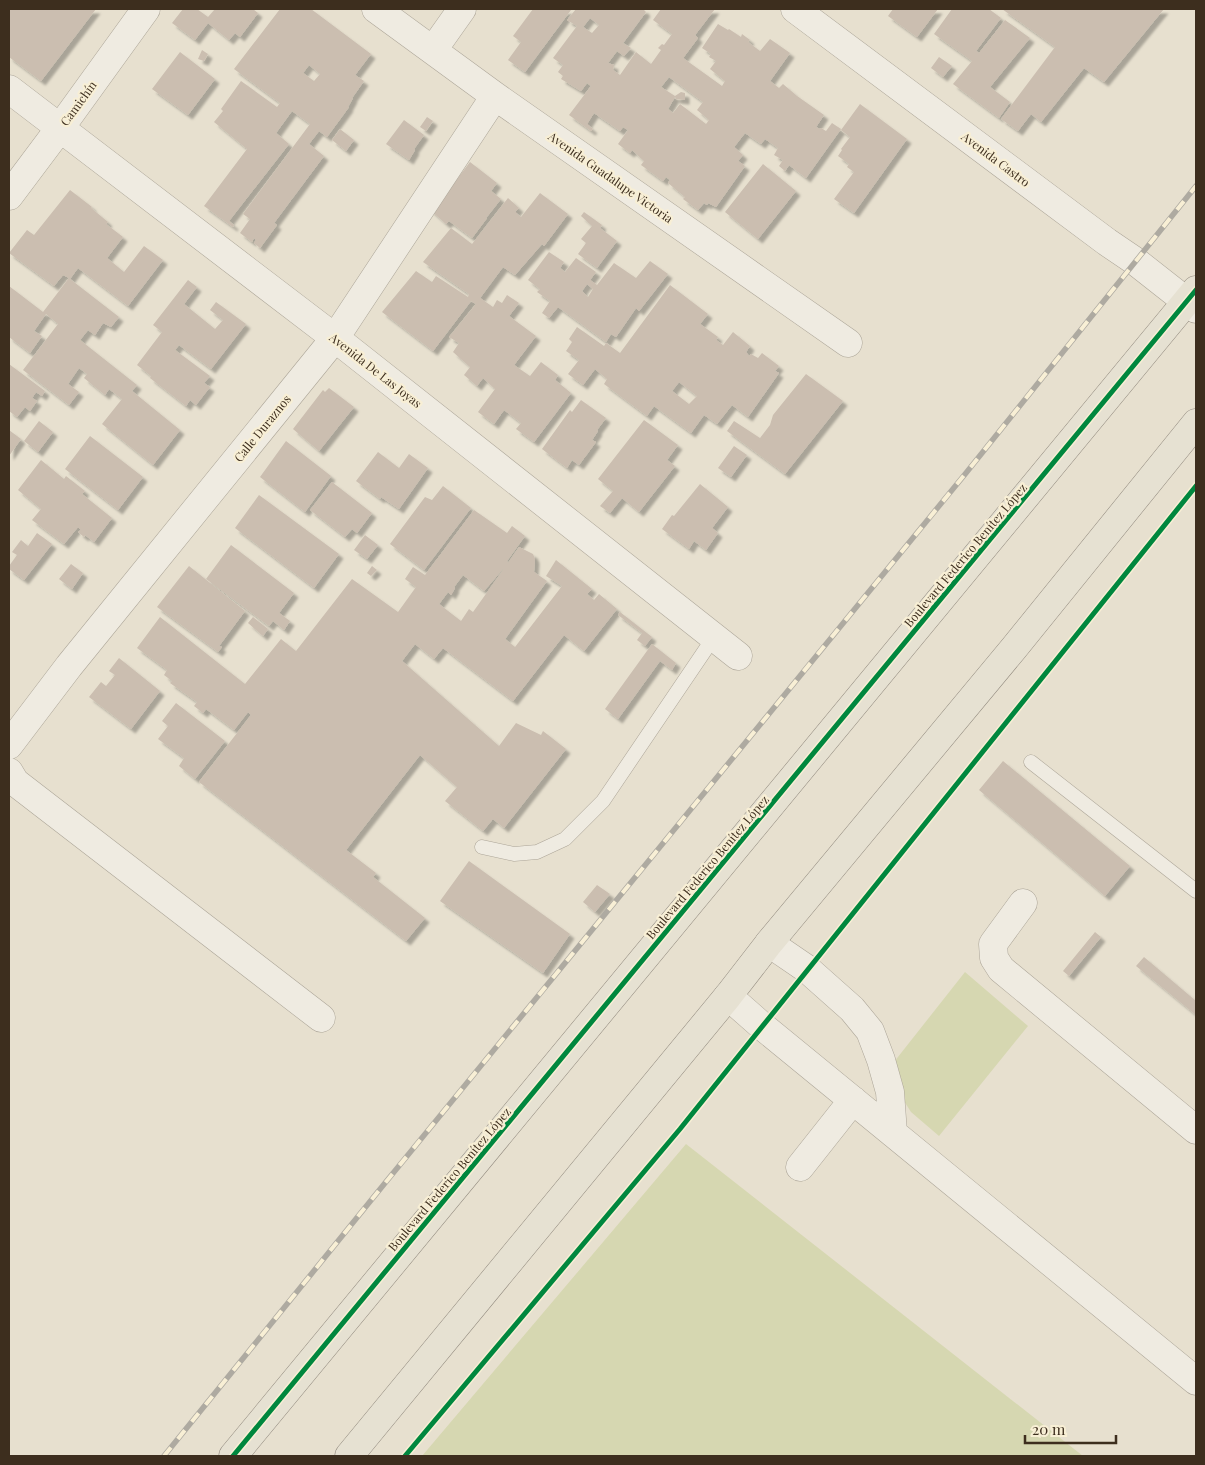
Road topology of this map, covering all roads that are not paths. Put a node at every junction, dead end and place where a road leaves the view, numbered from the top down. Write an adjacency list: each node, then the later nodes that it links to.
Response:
1 (146, 9): 8 (street, Camichín)
2 (376, 9): 5 (street, Avenida Guadalupe Victoria)
3 (462, 9): 5 (street)
4 (795, 9): 10 (street, Avenida Castro)
5 (433, 50): 7 (street, Avenida Guadalupe Victoria)
6 (9, 89): 8 (street, Avenida De Las Joyas)
7 (495, 96): 11 (street, Calle Duraznos); 12 (street, Avenida Guadalupe Victoria)
8 (60, 128): 9 (street, Camichín); 11 (street, Avenida De Las Joyas)
9 (9, 196)
10 (1193, 300): 30 (main road, Boulevard Federico Benítez López)
11 (335, 338): 14 (street, Avenida De Las Joyas); 16 (street, Calle Duraznos)
12 (848, 343)
13 (1196, 423): 22 (main road)
14 (714, 637): 15 (street, Avenida De Las Joyas); 19 (lane)
15 (738, 656)
16 (9, 745)
17 (1031, 762): 20 (lane)
18 (9, 772): 24 (street)
19 (482, 847)
20 (1196, 891)
21 (1024, 903): 26 (street)
22 (770, 943): 23 (main road); 27 (street)
23 (728, 996): 25 (street); 31 (main road)
24 (321, 1018)
25 (853, 1100): 27 (street); 28 (street)
26 (1196, 1130)
27 (893, 1133): 29 (street)
28 (800, 1167)
29 (1196, 1381)
30 (233, 1456)
31 (349, 1456)

